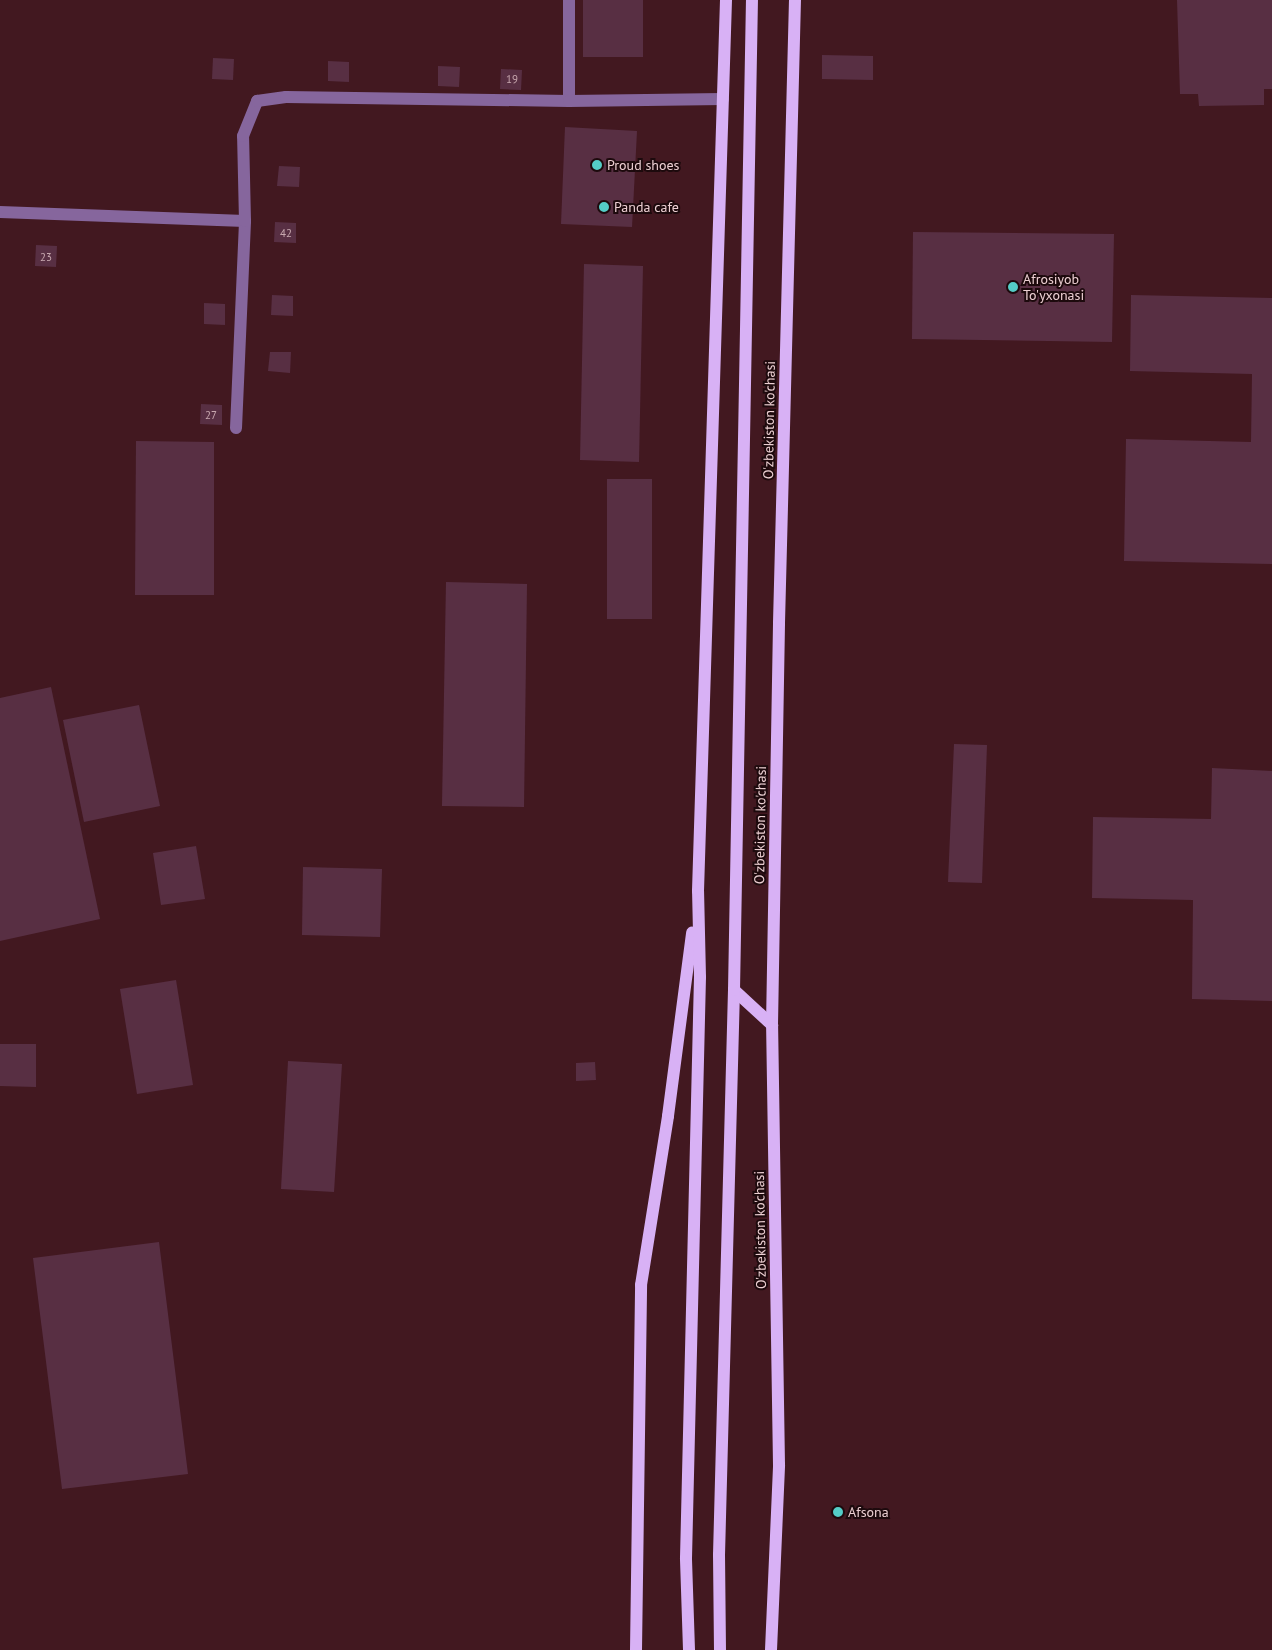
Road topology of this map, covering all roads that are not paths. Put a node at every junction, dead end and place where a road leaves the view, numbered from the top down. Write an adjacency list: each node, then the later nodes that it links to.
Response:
1 (569, 0): 6 (lane)
2 (726, 0): 5 (main road)
3 (752, 0): 11 (main road, O'zbekiston ko'chasi)
4 (795, 0): 12 (main road, O'zbekiston ko'chasi)
5 (724, 99): 6 (lane); 10 (main road)
6 (569, 101): 8 (lane)
7 (0, 212): 8 (lane)
8 (245, 221): 9 (lane)
9 (236, 428)
10 (698, 891): 13 (main road); 14 (main road)
11 (734, 990): 12 (main road); 15 (main road, O'zbekiston ko'chasi)
12 (772, 1025): 16 (main road, O'zbekiston ko'chasi)
13 (636, 1650)
14 (689, 1650)
15 (720, 1650)
16 (771, 1650)

